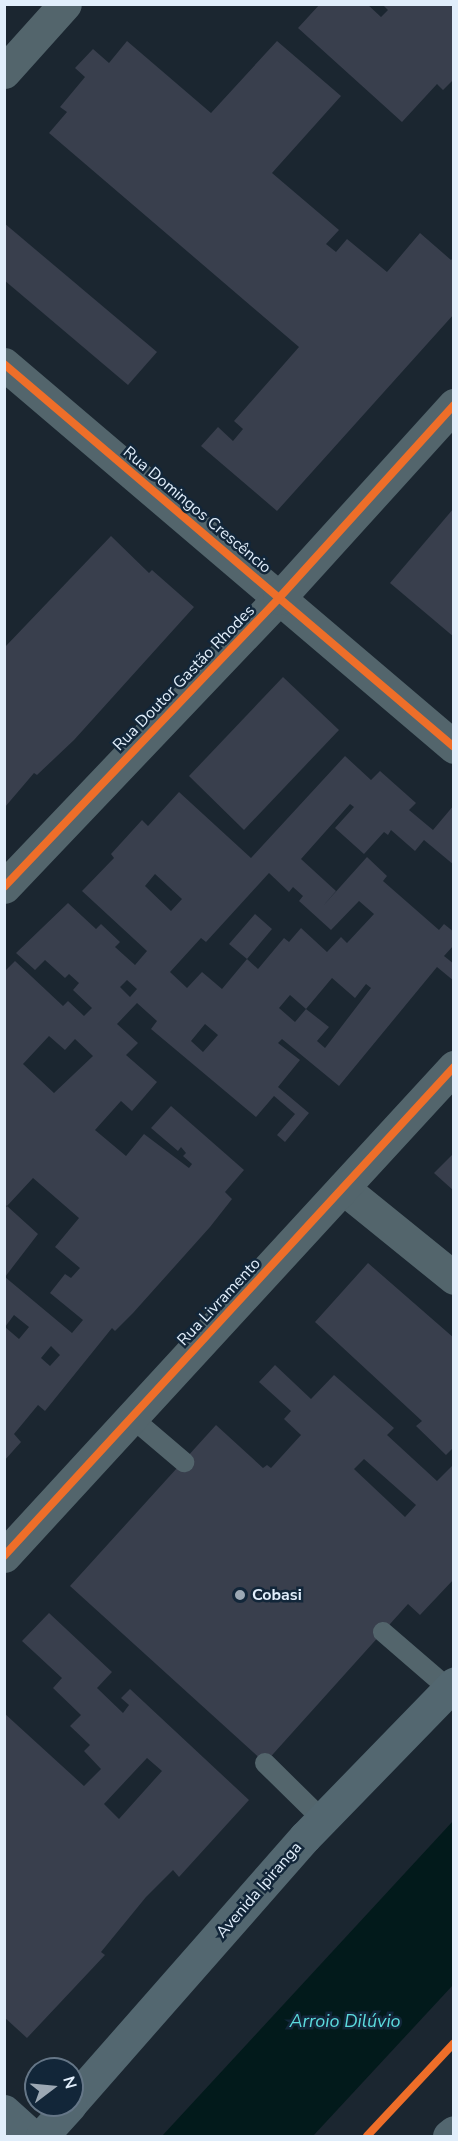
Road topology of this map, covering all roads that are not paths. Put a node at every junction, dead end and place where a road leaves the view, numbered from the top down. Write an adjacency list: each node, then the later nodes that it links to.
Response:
1 (65, 4): 2 (street)
2 (4, 72)
3 (4, 364): 5 (street, Rua Domingos Crescêncio)
4 (453, 405): 5 (street, Rua Doutor Gastão Rhodes)
5 (279, 598): 6 (street, Rua Domingos Crescêncio); 7 (street, Rua Doutor Gastão Rhodes)
6 (453, 747)
7 (4, 887)
8 (453, 1067): 9 (street, Rua Livramento)
9 (343, 1188): 10 (street); 11 (street, Rua Livramento)
10 (453, 1278)
11 (131, 1417): 12 (lane); 13 (street, Rua Livramento)
12 (184, 1462)
13 (4, 1556)
14 (383, 1632): 15 (lane)
15 (451, 1686): 17 (main road, Avenida Ipiranga)
16 (265, 1763): 17 (lane)
17 (322, 1819): 18 (main road, Avenida Ipiranga)
18 (84, 2089)
19 (4, 2111): 22 (main road)
20 (59, 2117): 23 (main road, Avenida Ipiranga)
21 (453, 2132): 24 (main road)
22 (32, 2136)
23 (42, 2136)
24 (449, 2136)

